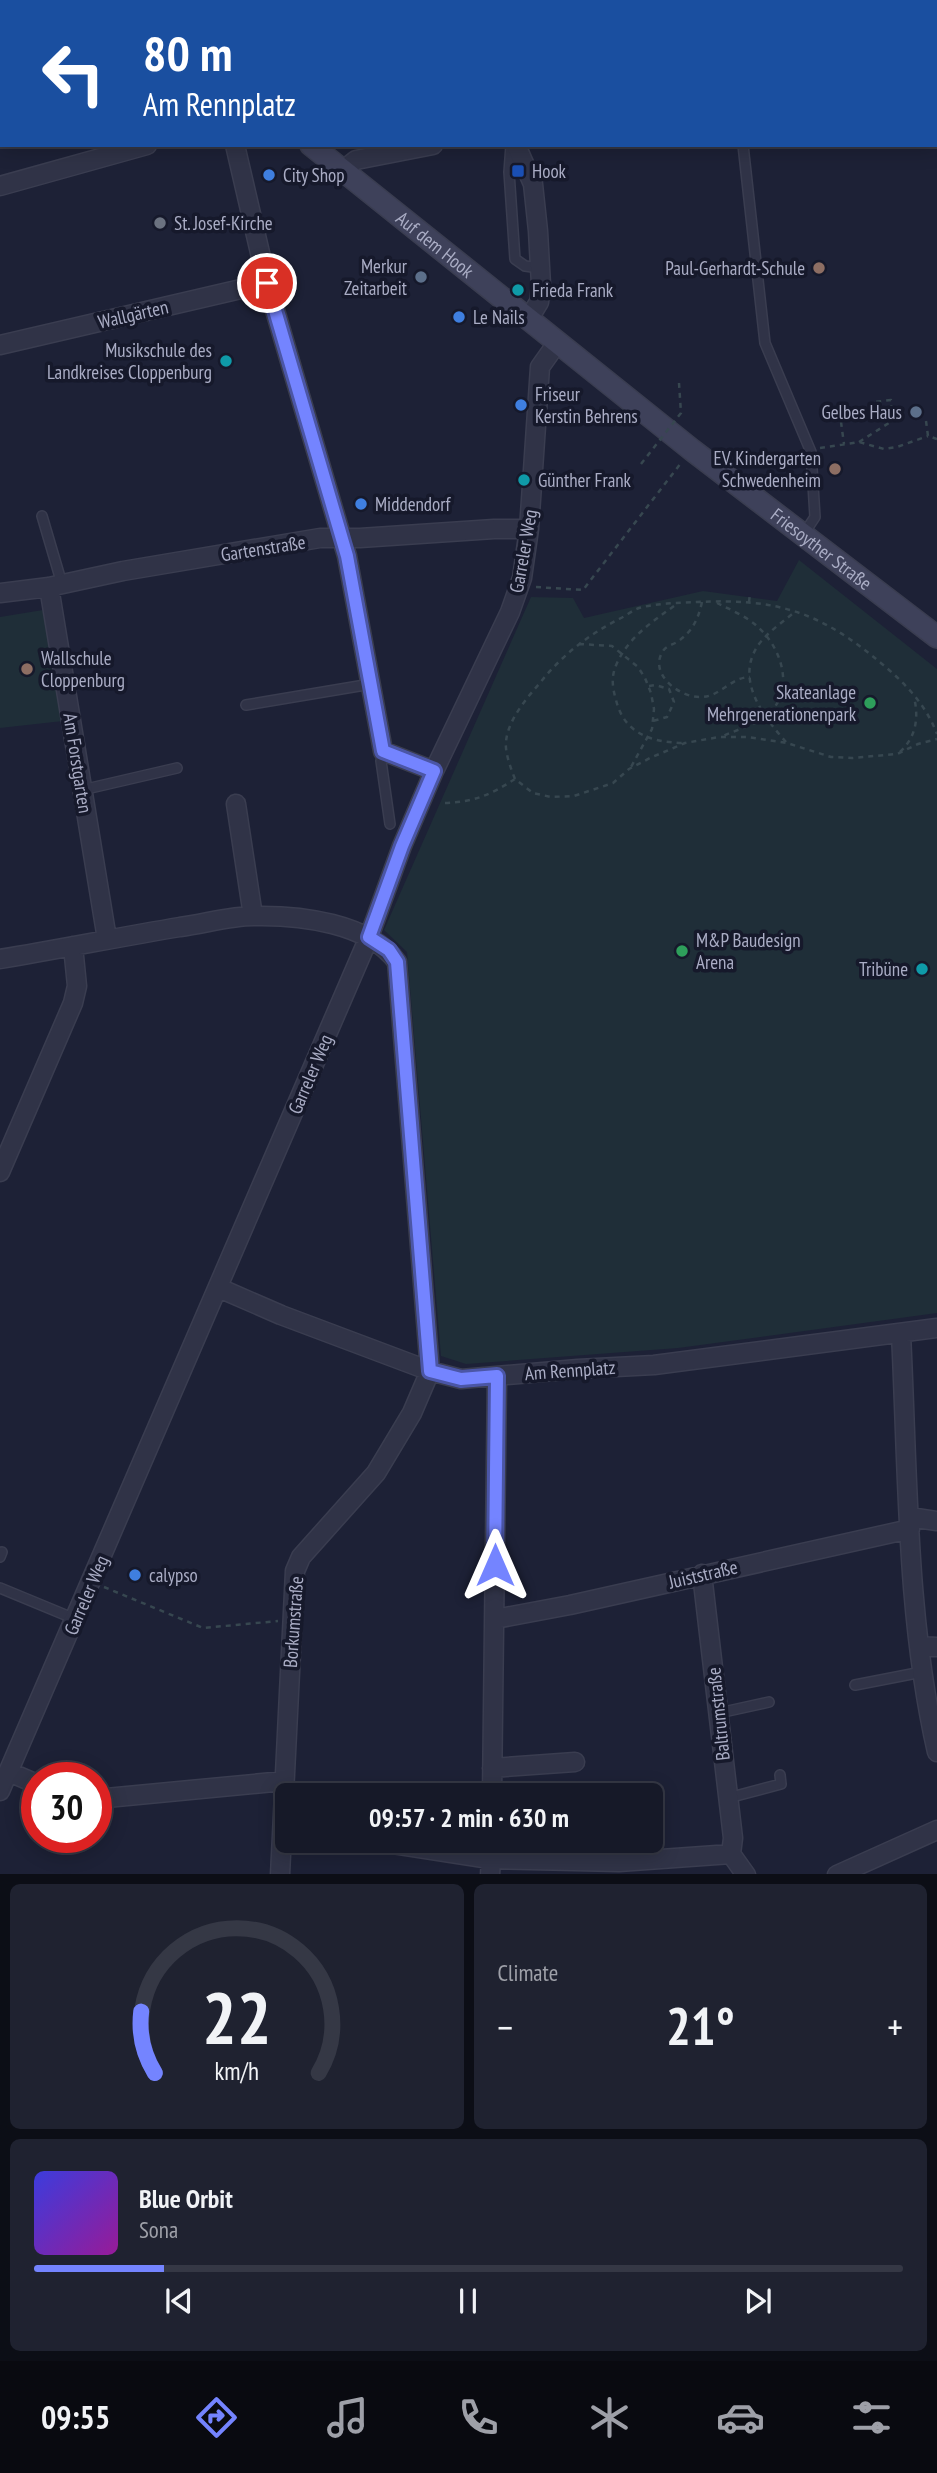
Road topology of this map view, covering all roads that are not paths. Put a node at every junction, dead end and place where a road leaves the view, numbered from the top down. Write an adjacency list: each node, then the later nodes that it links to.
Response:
1 (140, 147): 8 (street)
2 (235, 147): 9 (street)
3 (313, 147): 7 (street, Auf dem Hook)
4 (423, 147): 7 (street)
5 (514, 147): 10 (street)
6 (743, 147): 14 (lane)
7 (342, 171): 10 (street, Auf dem Hook)
8 (0, 186)
9 (267, 283): 11 (street, Wallgärten); 15 (street)
10 (542, 331): 13 (street, Garreler Weg); 14 (street, Friesoyther Straße)
11 (0, 345)
12 (42, 516): 16 (lane)
13 (529, 529): 15 (street, Gartenstraße); 23 (street, Garreler Weg)
14 (803, 536): 18 (street, Friesoyther Straße)
15 (342, 537): 16 (street, Gartenstraße); 19 (street)
16 (56, 585): 17 (street, Gartenstraße); 24 (street, Am Forstgarten)
17 (0, 593)
18 (937, 637)
19 (371, 684): 20 (lane); 21 (street)
20 (246, 705)
21 (383, 751): 23 (street); 26 (lane)
22 (177, 768): 24 (lane)
23 (434, 771): 28 (street, Garreler Weg)
24 (82, 790): 29 (street, Am Forstgarten)
25 (236, 804): 27 (street)
26 (390, 824)
27 (253, 915): 28 (street); 29 (street)
28 (369, 937): 33 (street, Garreler Weg); 36 (street)
29 (107, 939): 30 (street)
30 (73, 946): 31 (street); 32 (street)
31 (0, 959)
32 (0, 1172)
33 (219, 1287): 36 (street, Am Rennplatz); 42 (street, Garreler Weg)
34 (937, 1328): 35 (street, Am Rennplatz)
35 (901, 1334): 37 (street, Am Rennplatz); 39 (street)
36 (430, 1371): 37 (street, Am Rennplatz); 55 (street, Borkumstraße)
37 (497, 1376): 43 (street)
38 (937, 1521): 39 (street)
39 (910, 1523): 40 (street, Juiststraße); 44 (street)
40 (702, 1574): 43 (street, Juiststraße); 48 (street, Baltrumstraße)
41 (0, 1588): 42 (lane)
42 (75, 1619): 52 (street, Garreler Weg)
43 (495, 1619): 51 (street)
44 (928, 1646): 45 (street)
45 (922, 1672): 46 (lane); 49 (street)
46 (855, 1685)
47 (769, 1702): 48 (lane)
48 (719, 1713): 59 (street, Baltrumstraße)
49 (937, 1752)
50 (575, 1762): 51 (street)
51 (492, 1768): 56 (street)
52 (9, 1772): 54 (street); 57 (street, Garreler Weg)
53 (780, 1775): 59 (lane)
54 (21, 1777)
55 (284, 1781): 58 (street)
56 (492, 1783)
57 (0, 1791)
58 (112, 1797)
59 (728, 1798): 63 (street, Baltrumstraße)
60 (937, 1830): 67 (street)
61 (282, 1853): 65 (street, Borkumstraße)
62 (457, 1853): 64 (street)
63 (731, 1854): 64 (street); 66 (street)
64 (491, 1858)
65 (280, 1874)
66 (746, 1874)
67 (837, 1874)

